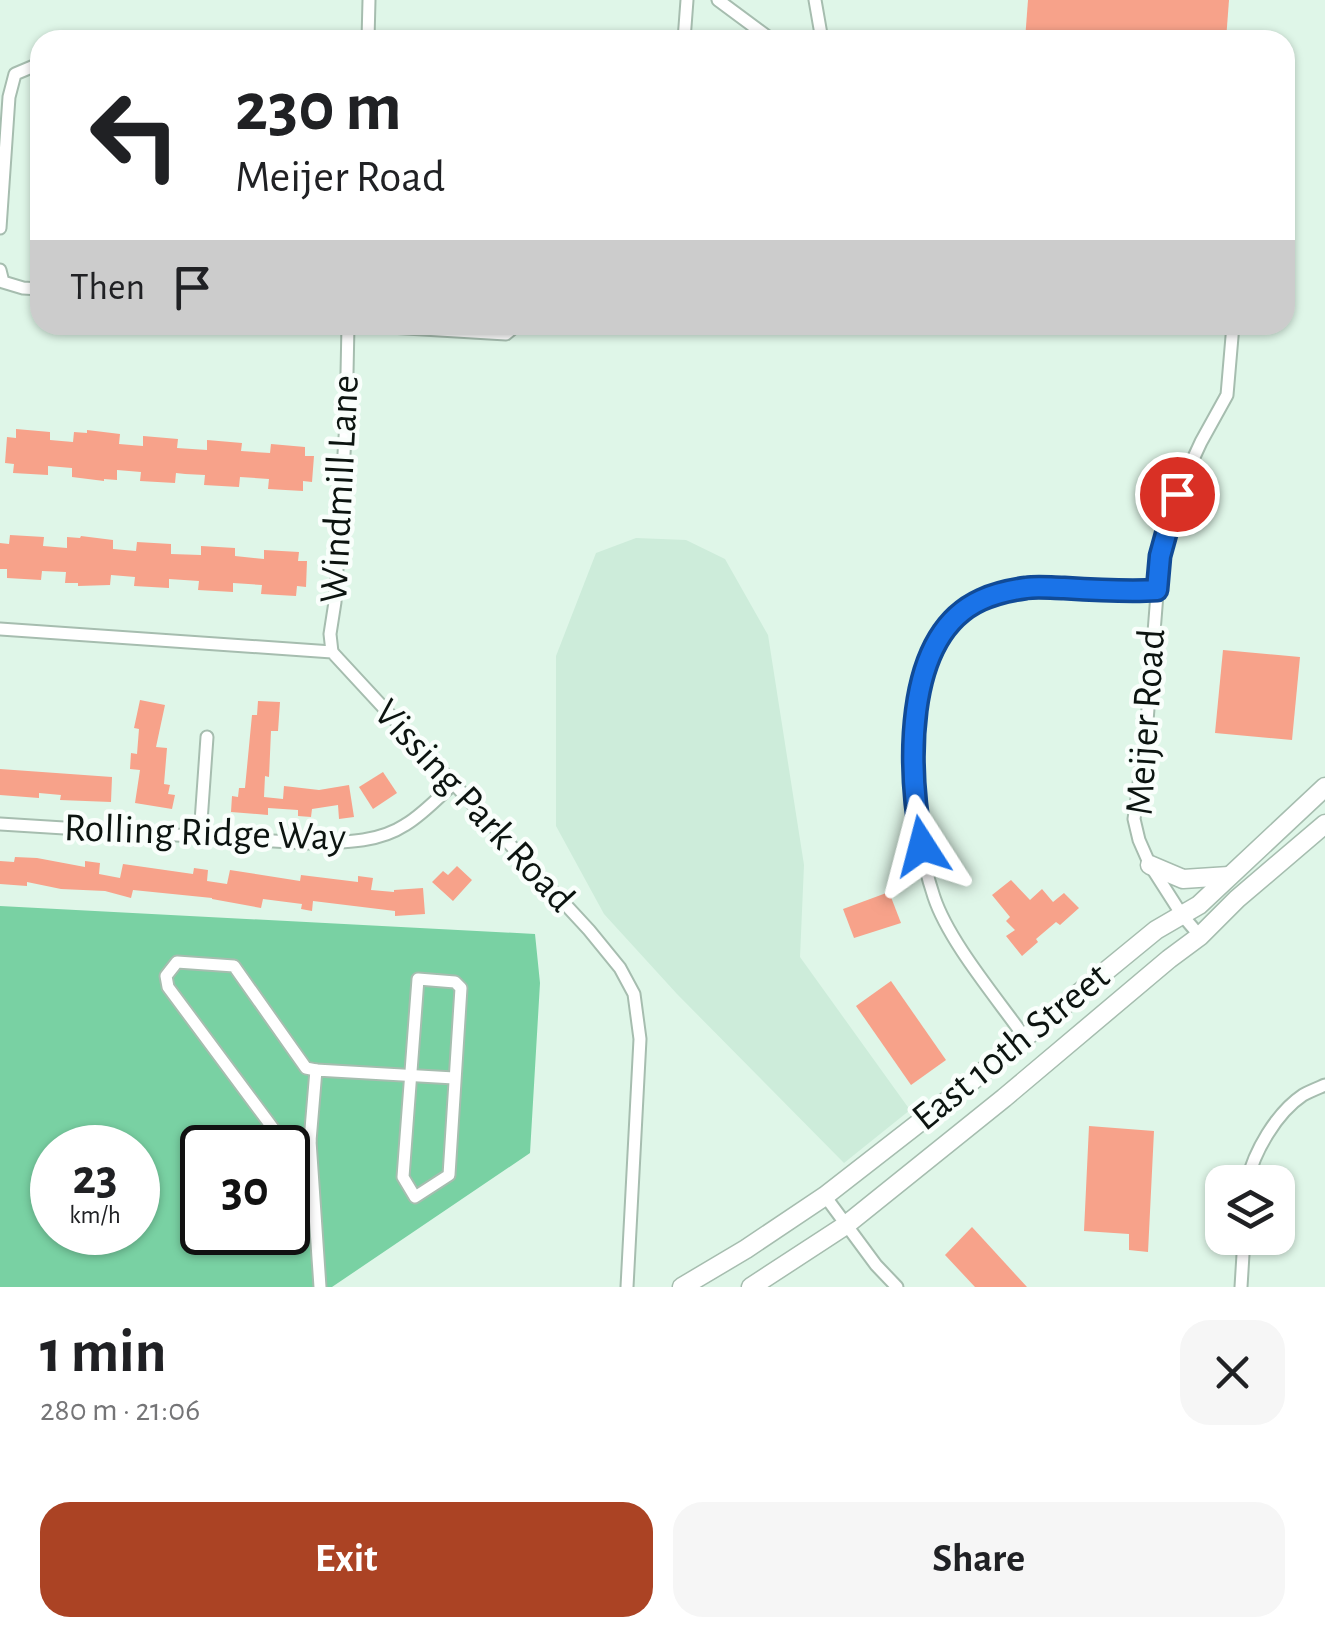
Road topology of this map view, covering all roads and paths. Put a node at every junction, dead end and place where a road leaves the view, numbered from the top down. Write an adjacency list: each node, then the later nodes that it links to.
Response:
1 (369, 0): 5 (street)
2 (688, 0): 6 (street)
3 (718, 0): 7 (street)
4 (815, 0): 8 (street)
5 (368, 30)
6 (685, 30)
7 (758, 30)
8 (820, 30)
9 (30, 68): 10 (street)
10 (0, 228)
11 (0, 270): 12 (street)
12 (30, 288)
13 (351, 335): 17 (street, Windmill Lane)
14 (1232, 335): 15 (street, Meijer Road)
15 (1157, 590): 24 (street, Meijer Road); 28 (street)
16 (0, 629): 17 (street)
17 (332, 652): 19 (street, Vissing Park Road)
18 (207, 737): 23 (street)
19 (453, 784): 23 (street, Rolling Ridge Way); 40 (street, Vissing Park Road)
20 (1325, 788): 25 (main road, East 10th Street)
21 (0, 824): 23 (street, Rolling Ridge Way)
22 (1325, 824): 27 (main road, East 10th Street)
23 (200, 836)
24 (1150, 865): 25 (main road); 26 (street, Meijer Road)
25 (1229, 876): 26 (main road, East 10th Street)
26 (1182, 915): 27 (street, Meijer Road); 28 (main road, East 10th Street)
27 (1200, 936): 37 (main road, East 10th Street)
28 (1024, 1038): 36 (main road, East 10th Street)
29 (316, 1070): 30 (street); 33 (street); 34 (street)
30 (411, 1076): 31 (street); 31 (street); 31 (street)
31 (454, 1078)
32 (1325, 1085): 35 (street)
33 (272, 1125)
34 (310, 1141): 39 (street)
35 (1251, 1165)
36 (824, 1196): 37 (street); 41 (main road, East 10th Street)
37 (846, 1226): 42 (main road, East 10th Street); 43 (street)
38 (1243, 1255): 44 (street)
39 (320, 1287)
40 (627, 1287)
41 (682, 1287)
42 (751, 1287)
43 (897, 1287)
44 (1241, 1287)

